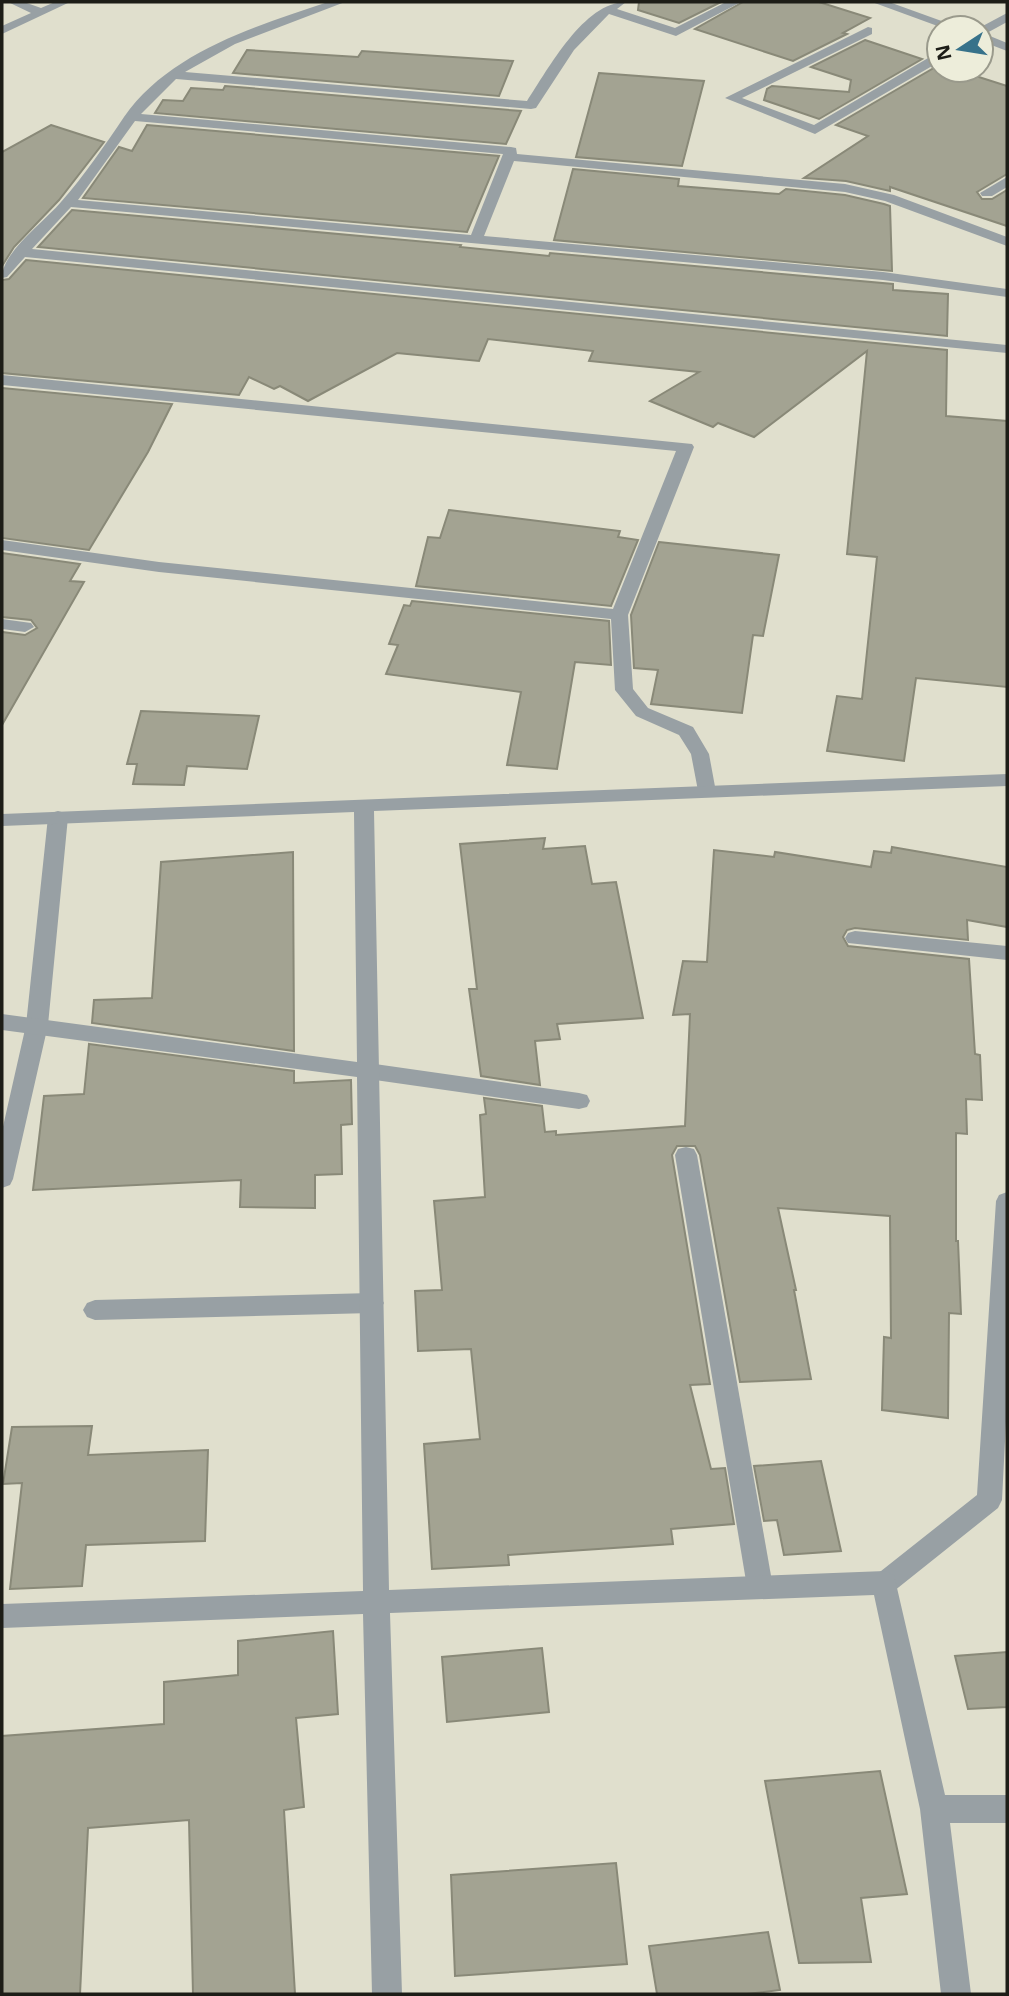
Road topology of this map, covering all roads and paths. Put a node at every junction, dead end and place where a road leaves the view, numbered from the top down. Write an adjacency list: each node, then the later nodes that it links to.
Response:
1 (14, 2): 8 (street)
2 (64, 2): 8 (street)
3 (339, 2): 13 (street)
4 (620, 2): 7 (street)
5 (736, 2): 7 (street)
6 (878, 2): 9 (street)
7 (606, 9): 13 (street)
8 (40, 12): 10 (street)
9 (925, 18)
10 (2, 30)
11 (868, 31): 12 (street)
12 (925, 65)
13 (173, 75): 14 (street)
14 (130, 117): 15 (street); 18 (street)
15 (511, 157): 19 (street); 20 (street)
16 (1007, 181): 17 (street)
17 (987, 194)
18 (68, 203): 19 (street); 21 (street)
19 (476, 239): 23 (street)
20 (1007, 242)
21 (19, 252): 22 (street); 24 (street)
22 (2, 274)
23 (1007, 293)
24 (1007, 349)
25 (2, 380): 27 (street)
26 (2, 545): 27 (street)
27 (619, 615): 31 (street)
28 (2, 624): 29 (street)
29 (26, 627)
30 (1007, 780): 31 (street)
31 (706, 792): 32 (street)
32 (364, 804): 33 (street); 39 (street)
33 (58, 817): 34 (street); 38 (street)
34 (2, 820)
35 (855, 938): 36 (street)
36 (1007, 953)
37 (2, 1022): 38 (street)
38 (37, 1026): 39 (street); 42 (street)
39 (368, 1071): 40 (street); 44 (street)
40 (579, 1101)
41 (686, 1155): 47 (street)
42 (2, 1179)
43 (1007, 1201): 46 (street)
44 (372, 1303): 45 (street); 48 (street)
45 (95, 1310)
46 (885, 1583): 47 (street); 50 (street)
47 (760, 1587): 48 (street)
48 (376, 1600): 49 (street); 52 (street)
49 (2, 1616)
50 (934, 1809): 51 (street); 53 (street)
51 (1007, 1809)
52 (387, 1994)
53 (956, 1994)

